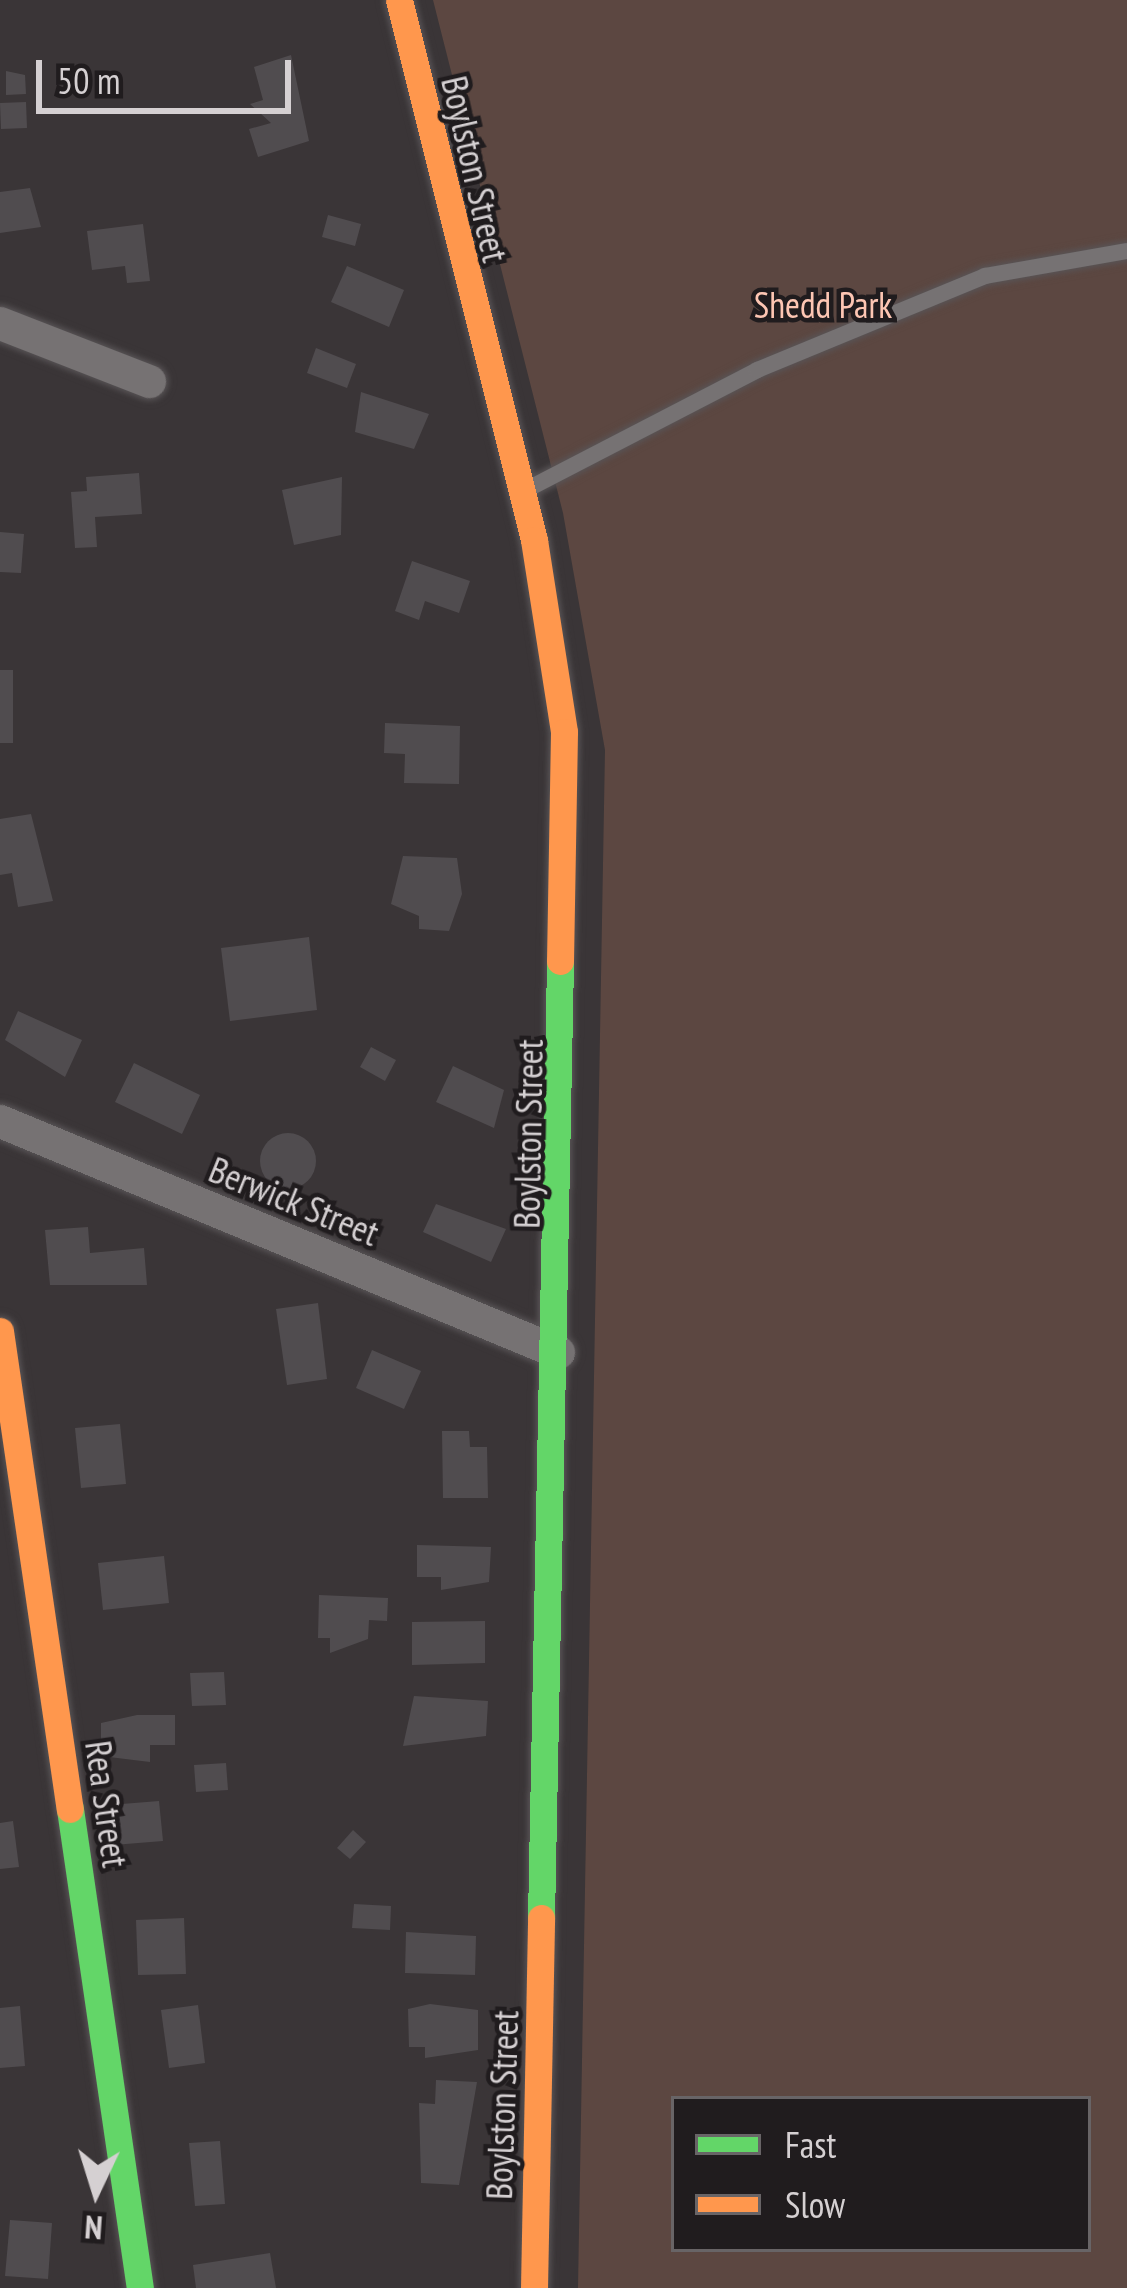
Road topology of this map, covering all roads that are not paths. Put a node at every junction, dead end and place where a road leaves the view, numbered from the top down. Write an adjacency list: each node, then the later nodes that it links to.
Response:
1 (399, 0): 5 (main road, Boylston Street)
2 (1127, 251): 5 (lane)
3 (0, 323): 4 (street)
4 (149, 381)
5 (522, 493): 8 (main road, Boylston Street)
6 (0, 1121): 8 (street, Berwick Street)
7 (0, 1331): 9 (main road, Rea Street)
8 (558, 1352): 10 (main road, Boylston Street)
9 (140, 2288)
10 (534, 2288)

